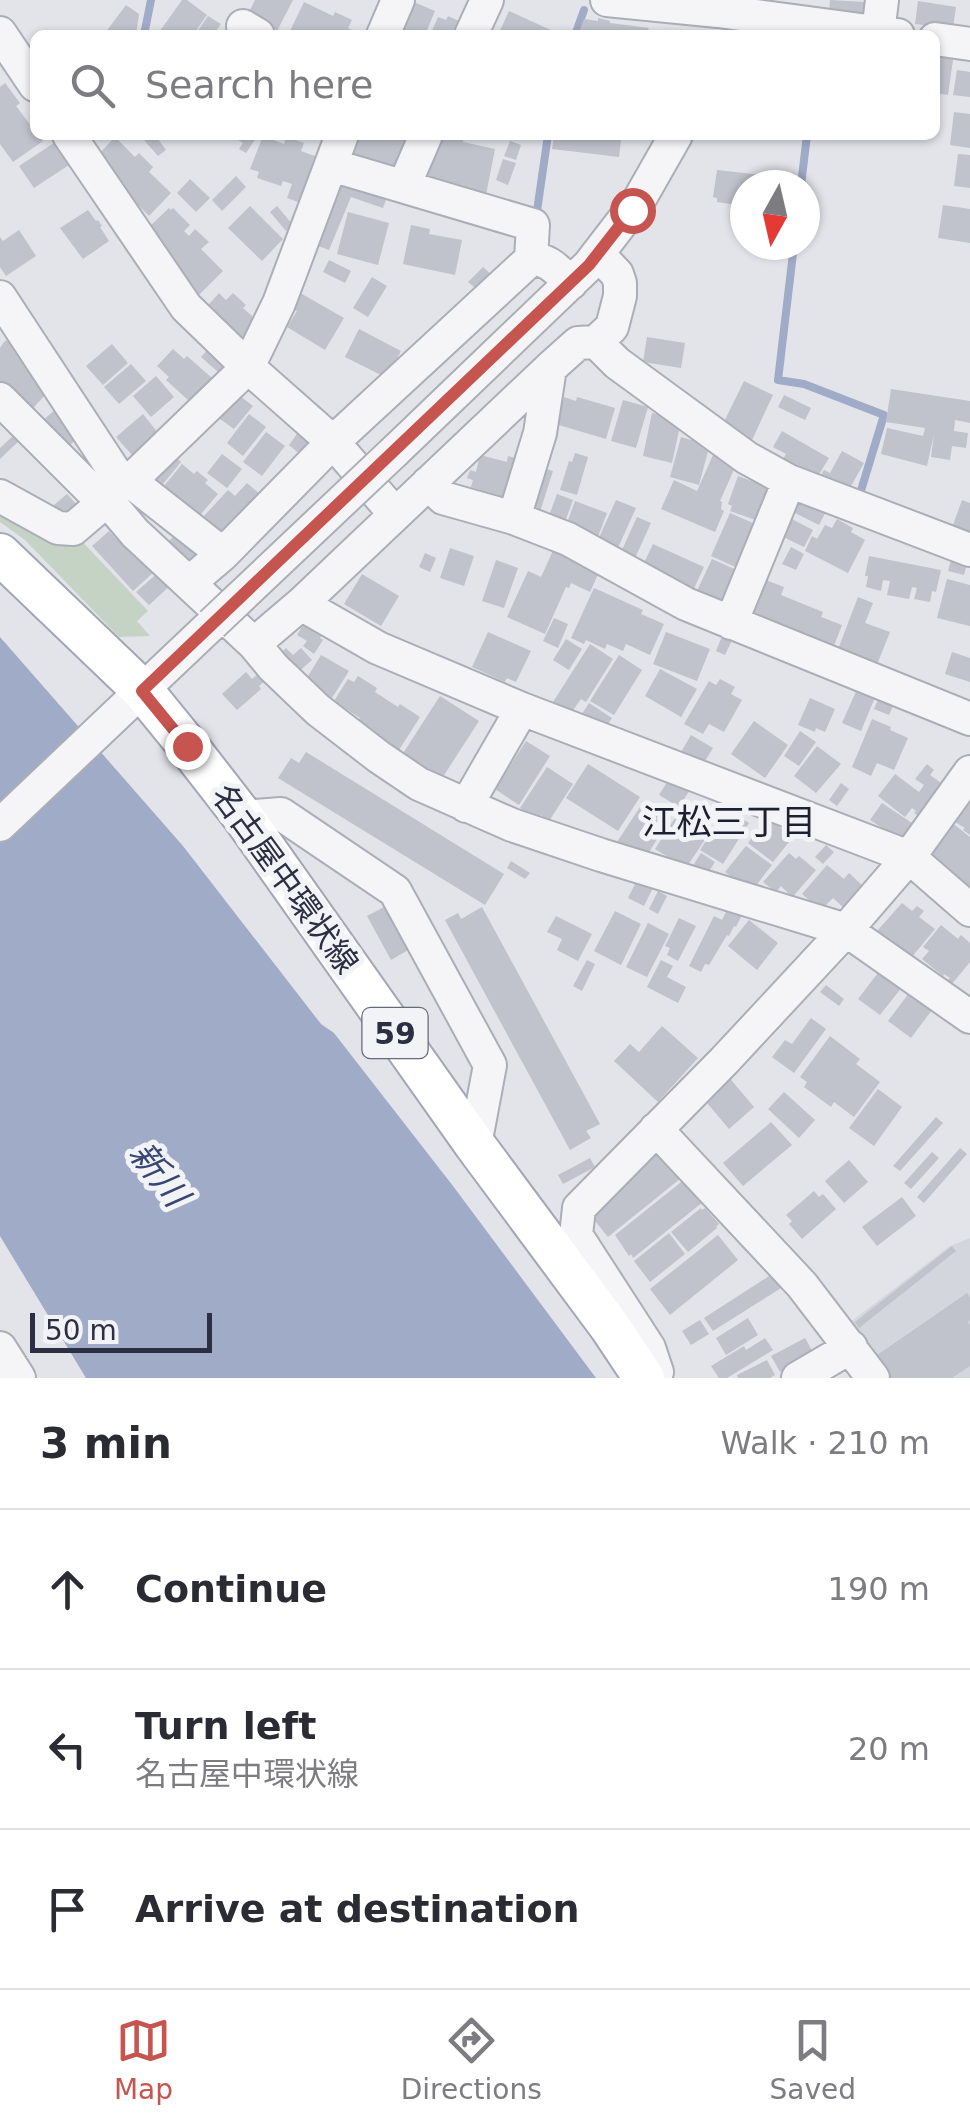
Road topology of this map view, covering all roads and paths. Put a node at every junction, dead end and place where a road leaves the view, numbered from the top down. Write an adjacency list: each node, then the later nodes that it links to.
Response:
1 (398, 0): 6 (street)
2 (487, 0): 7 (street)
3 (607, 0): 4 (street)
4 (717, 15): 5 (street)
5 (886, 22)
6 (385, 30)
7 (473, 30)
8 (0, 33): 11 (street)
9 (940, 41): 10 (street)
10 (970, 44)
11 (30, 78)
12 (72, 140): 22 (street)
13 (424, 140): 16 (street)
14 (673, 140): 17 (street)
15 (337, 150): 16 (street); 22 (street)
16 (404, 186): 18 (street)
17 (598, 254): 19 (street); 21 (street)
18 (531, 260): 19 (street); 25 (street)
19 (571, 282): 39 (street, bridge)
20 (0, 297): 28 (street)
21 (596, 342): 23 (street); 26 (street)
22 (248, 367): 25 (street); 28 (street)
23 (550, 368): 27 (street); 31 (street)
24 (0, 399): 28 (street)
25 (332, 442): 30 (street); 34 (street)
26 (789, 480): 32 (street); 37 (street)
27 (428, 483): 30 (street); 31 (street)
28 (116, 492): 29 (street); 34 (street); 35 (street)
29 (0, 496)
30 (395, 514): 36 (street)
31 (514, 518): 37 (street)
32 (970, 550)
33 (0, 554): 39 (main road, 名古屋中環状線 / 59)
34 (223, 554): 35 (street)
35 (190, 583): 38 (street)
36 (301, 604): 38 (street); 40 (street)
37 (731, 623): 41 (street)
38 (254, 644): 43 (street)
39 (142, 691): 44 (main road, 名古屋中環状線 / 59); 45 (street)
40 (522, 709): 43 (street); 46 (street)
41 (970, 720)
42 (970, 772): 46 (street)
43 (466, 806): 48 (street)
44 (243, 817): 51 (main road, 名古屋中環状線 / 59); 51 (street)
45 (0, 825)
46 (910, 858): 47 (street); 48 (street)
47 (970, 910)
48 (846, 930): 49 (street); 50 (street)
49 (970, 1017)
50 (656, 1129): 52 (street); 54 (street)
51 (474, 1145): 53 (main road, 名古屋中環状線 / 59)
52 (851, 1347): 55 (street); 56 (street)
53 (644, 1378)
54 (654, 1378)
55 (798, 1378)
56 (873, 1378)

